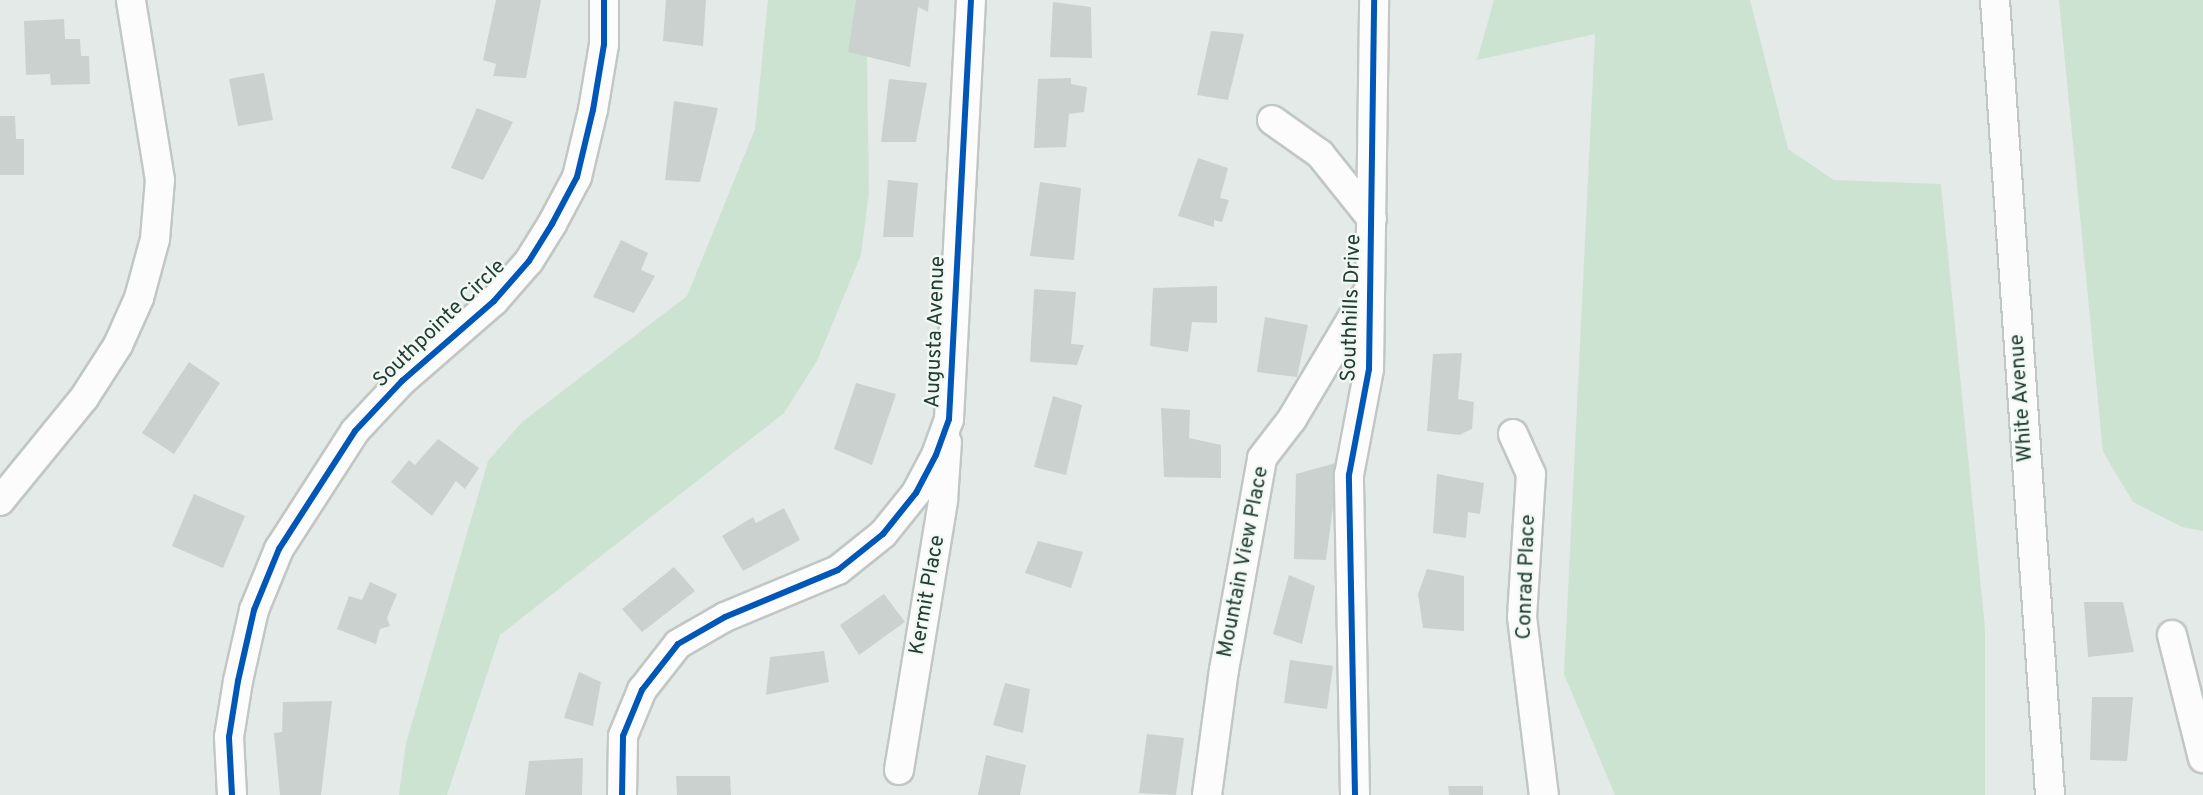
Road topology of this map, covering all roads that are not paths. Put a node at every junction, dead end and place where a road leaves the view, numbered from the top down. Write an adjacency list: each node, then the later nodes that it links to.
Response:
1 (131, 0): 11 (street)
2 (604, 0): 15 (street, Southpointe Circle)
3 (971, 0): 9 (street, Augusta Avenue)
4 (1374, 0): 7 (street, Southhills Drive)
5 (1995, 0): 20 (street, White Avenue)
6 (1272, 120): 7 (street)
7 (1372, 219): 8 (street, Southhills Drive)
8 (1372, 286): 17 (street, Mountain View Place); 18 (street, Southhills Drive)
9 (949, 419): 14 (street, Kermit Place); 16 (street, Augusta Avenue)
10 (1514, 434): 19 (street, Conrad Place)
11 (0, 501)
12 (2172, 636): 13 (street)
13 (2203, 758)
14 (899, 770)
15 (232, 795)
16 (622, 795)
17 (1207, 795)
18 (1355, 795)
19 (1544, 795)
20 (2050, 795)

